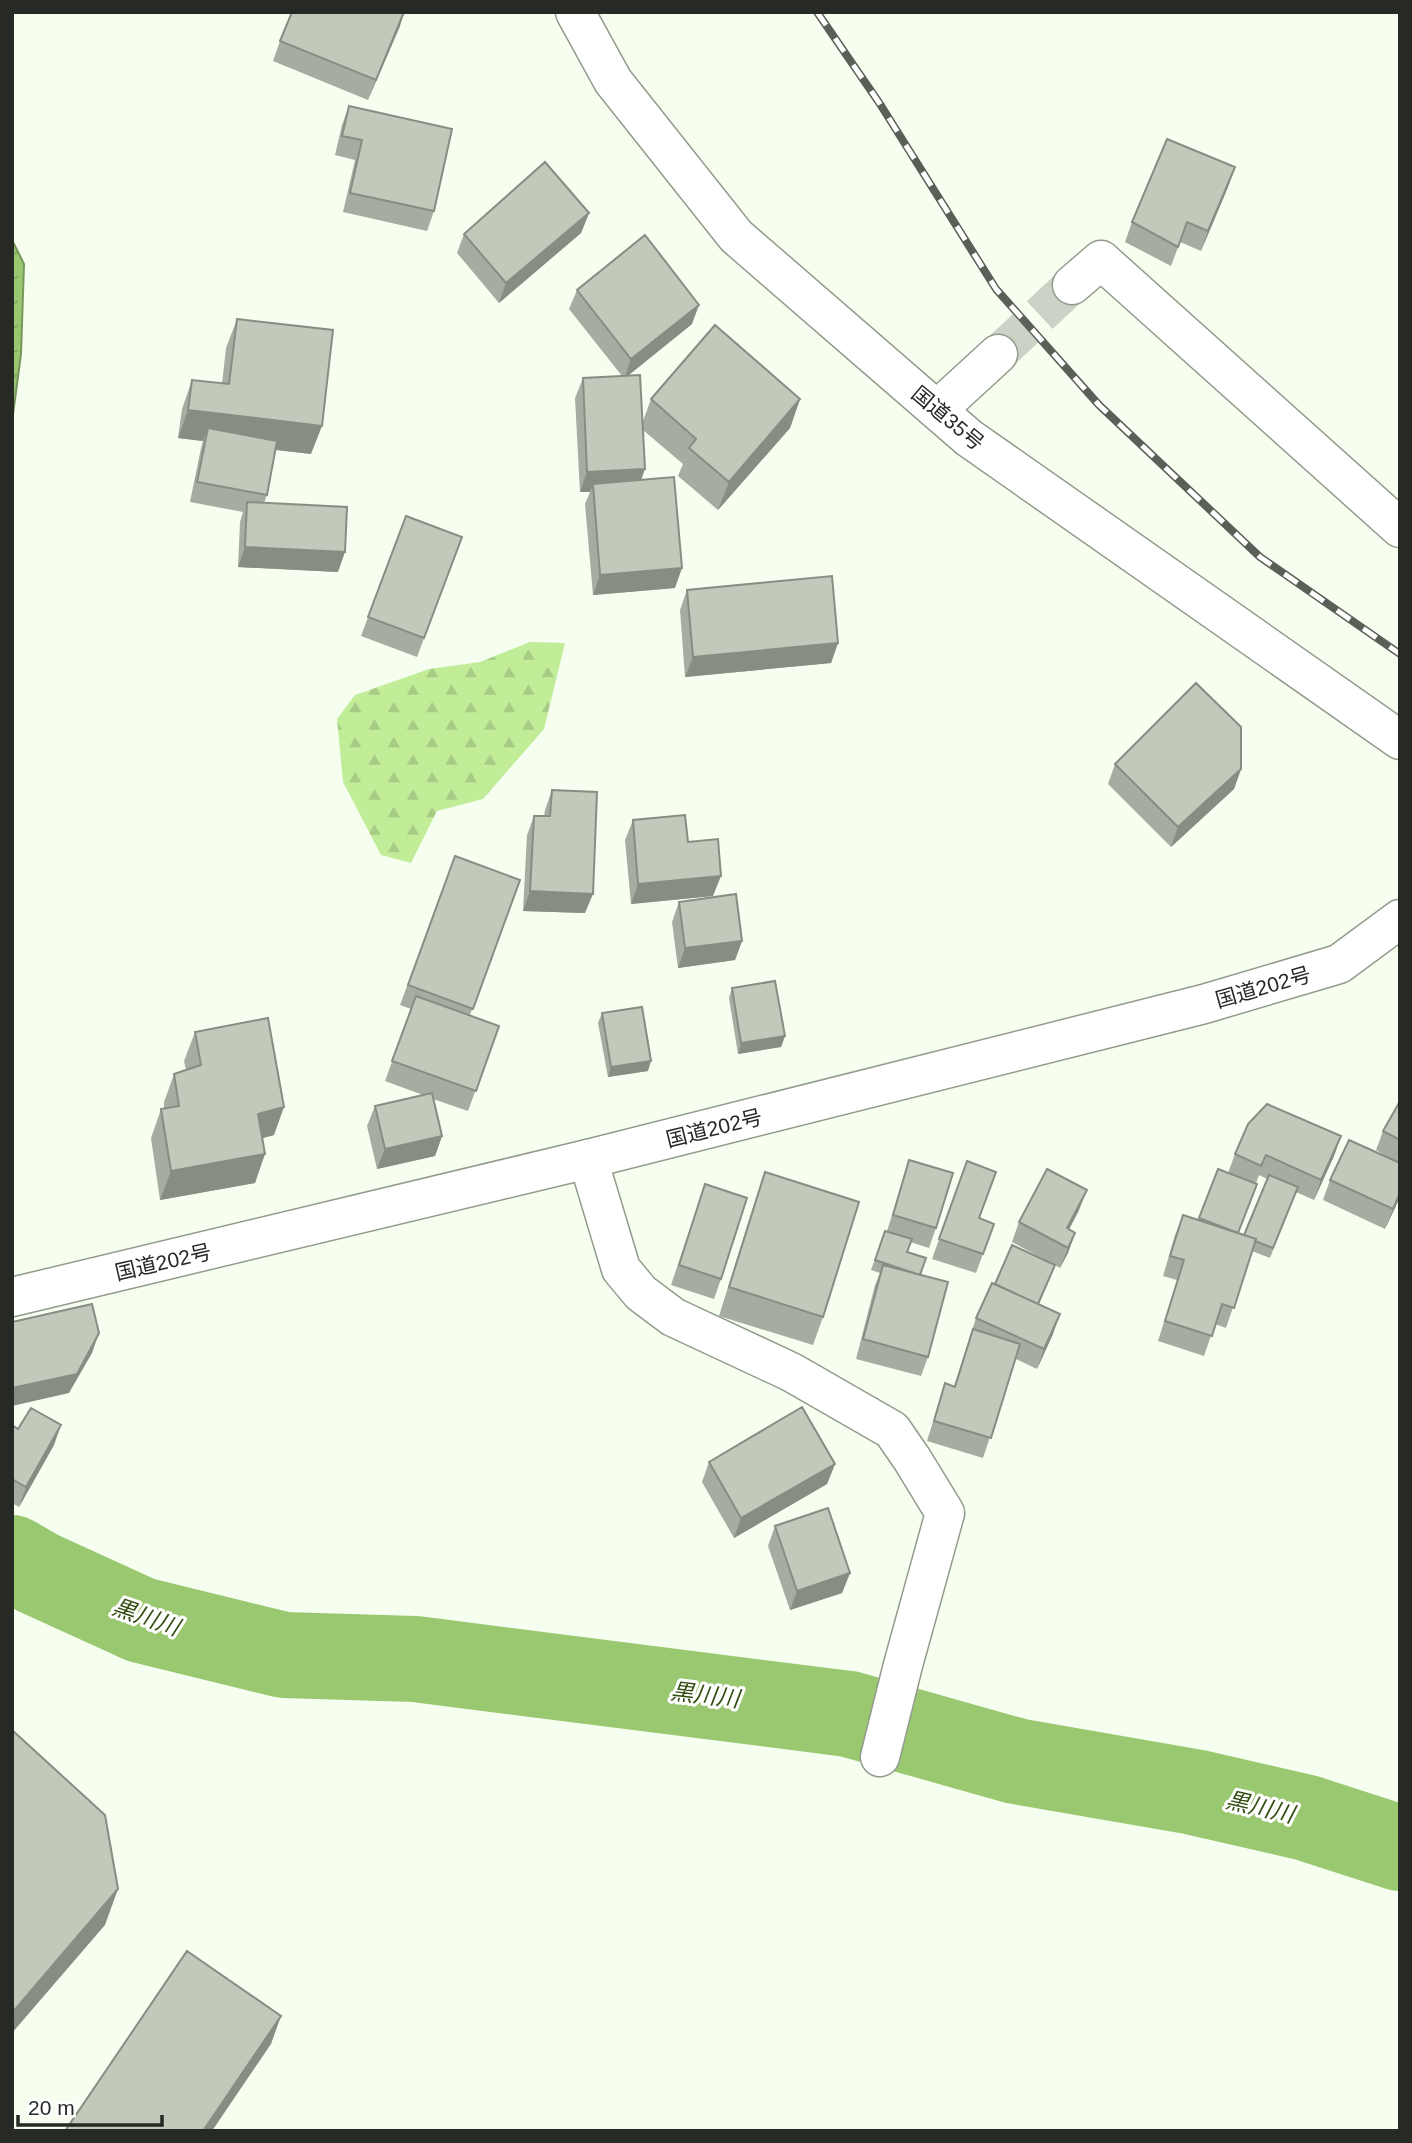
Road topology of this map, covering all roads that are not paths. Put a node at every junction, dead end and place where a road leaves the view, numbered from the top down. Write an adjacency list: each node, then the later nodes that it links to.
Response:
1 (575, 12): 4 (main road, 国道35号)
2 (1072, 285): 5 (main road)
3 (998, 354): 4 (main road)
4 (937, 410): 6 (main road, 国道35号)
5 (1400, 528)
6 (1400, 740)
7 (1400, 919): 8 (main road, 国道202号)
8 (588, 1159): 9 (main road, 国道202号); 10 (main road)
9 (12, 1297)
10 (880, 1756)

